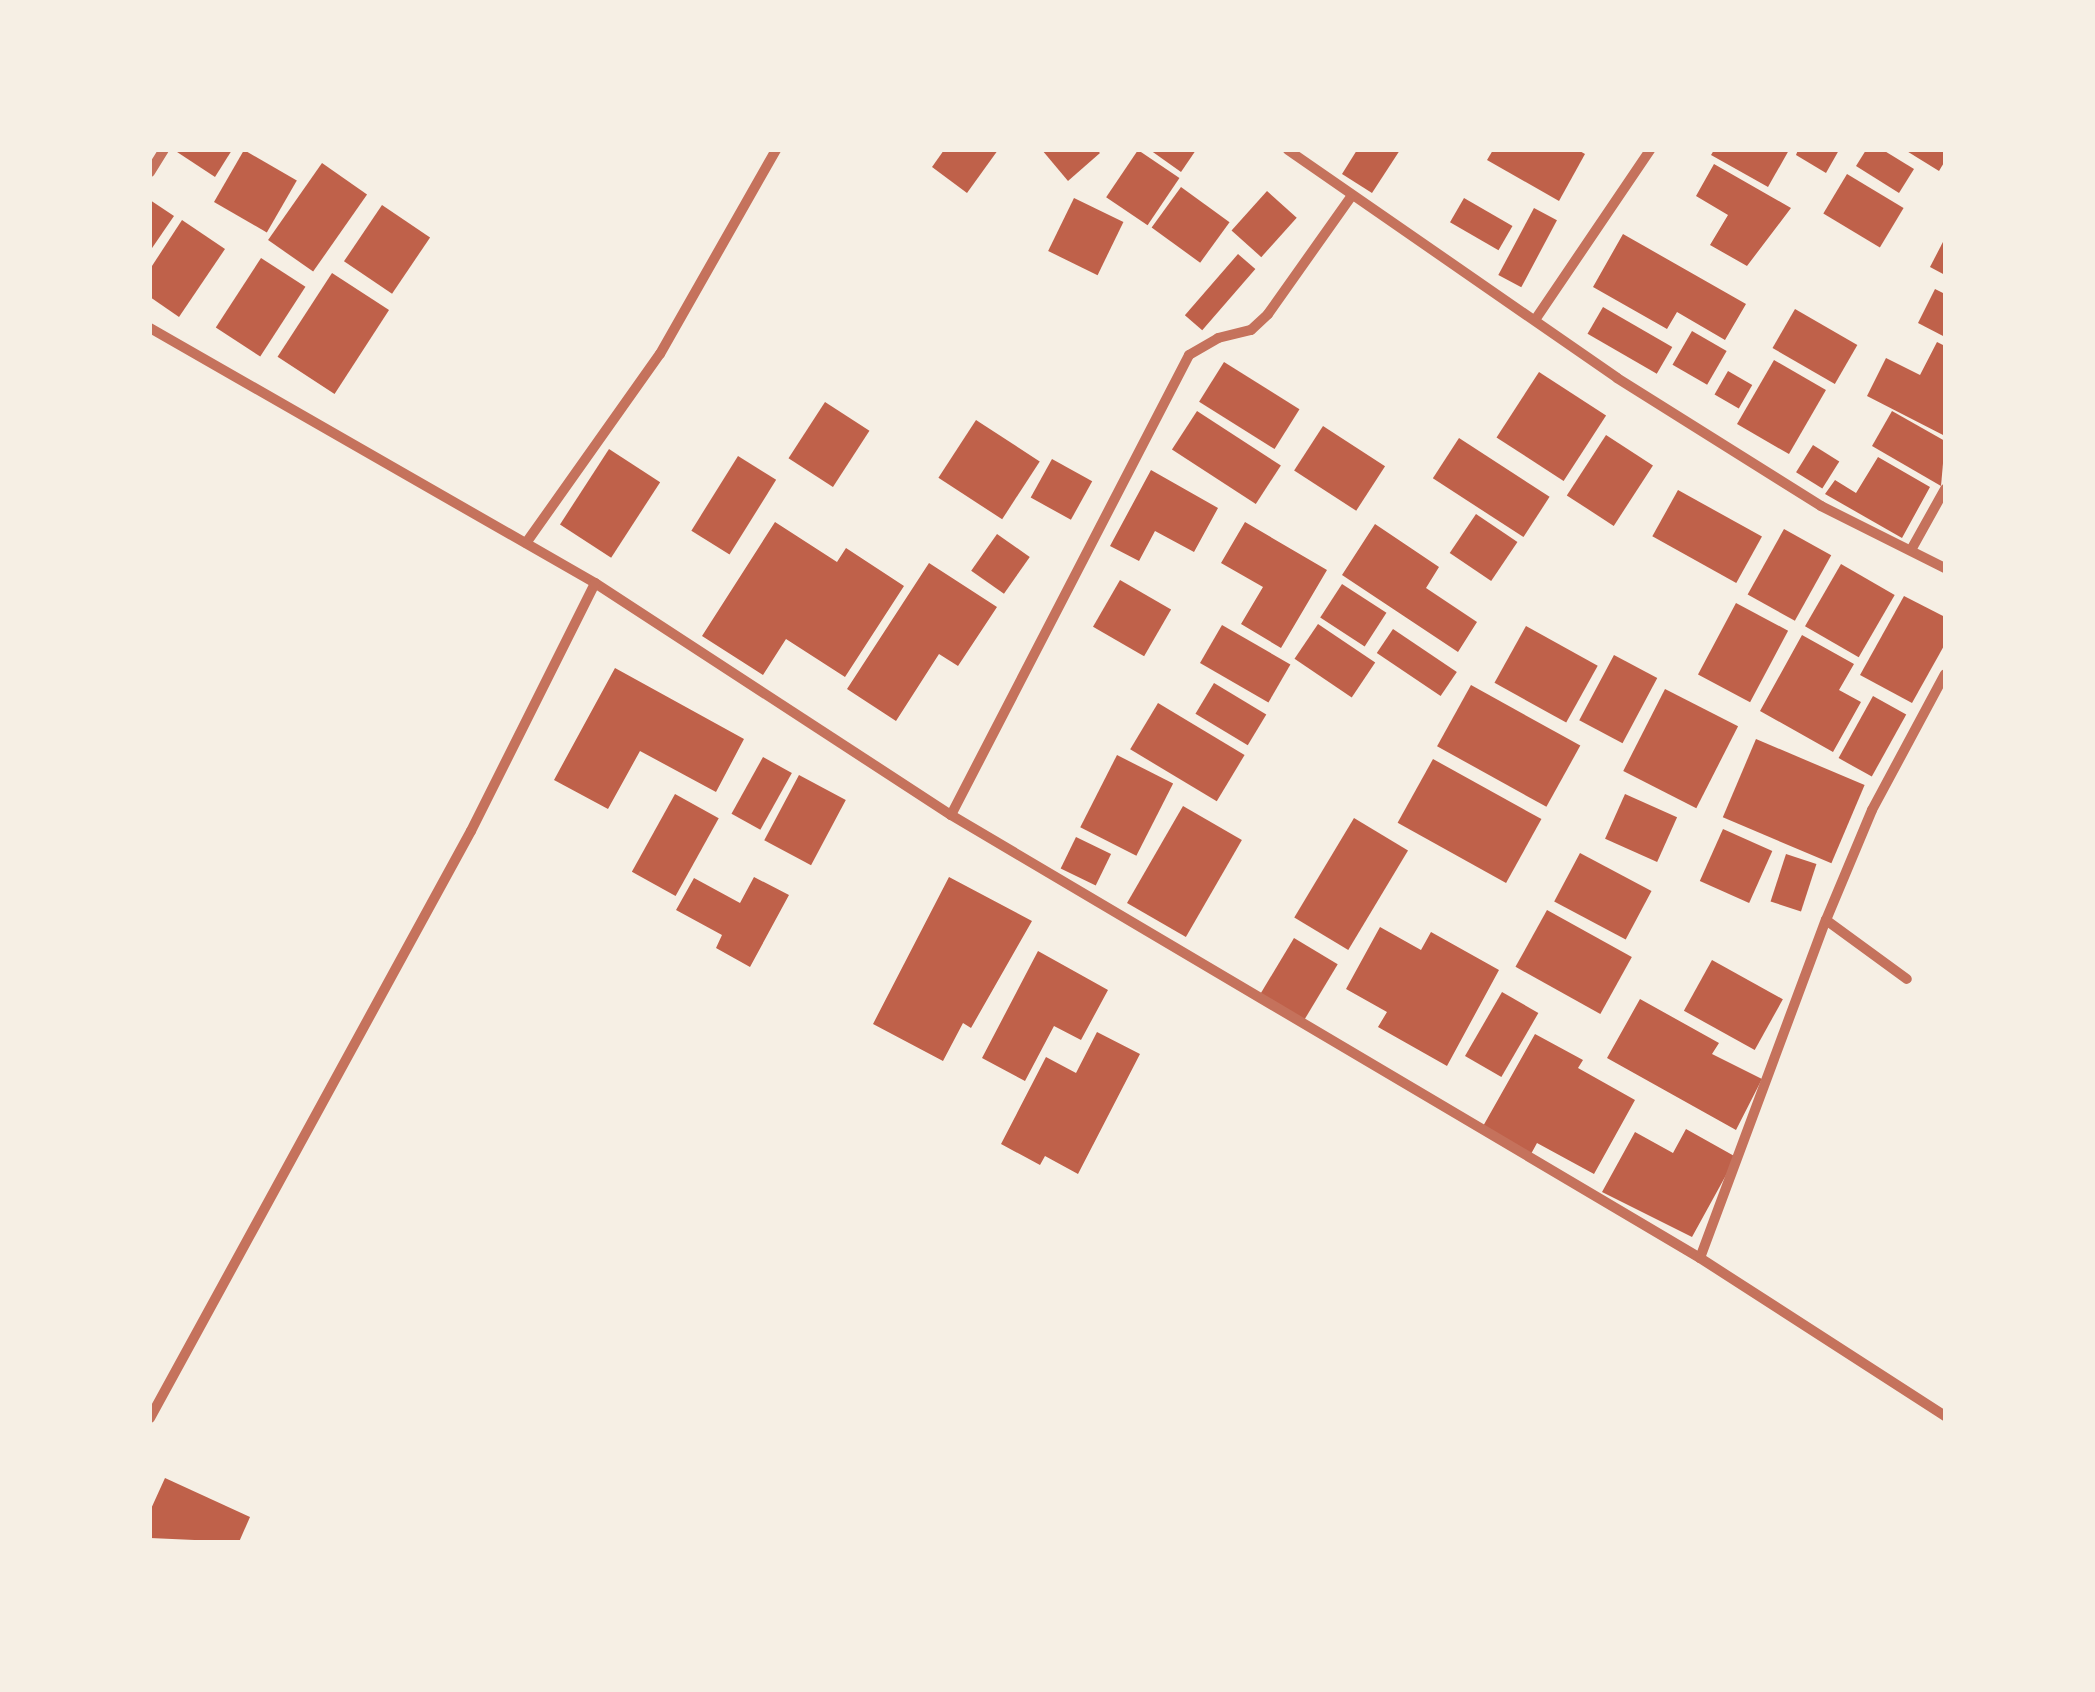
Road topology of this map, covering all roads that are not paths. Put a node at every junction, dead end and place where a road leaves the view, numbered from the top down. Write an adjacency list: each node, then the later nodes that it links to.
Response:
1 (164, 150): 5 (street)
2 (776, 150): 10 (street)
3 (1288, 150): 6 (street)
4 (1650, 150): 7 (street)
5 (150, 172)
6 (1350, 198): 7 (street); 15 (street)
7 (1537, 317): 11 (street)
8 (150, 328): 10 (street)
9 (1945, 490): 11 (street)
10 (526, 543): 13 (street)
11 (1910, 550): 12 (street)
12 (1945, 568)
13 (594, 583): 15 (street); 20 (street)
14 (1945, 674): 16 (street)
15 (951, 815): 18 (street)
16 (1826, 920): 17 (street); 18 (street)
17 (1907, 979)
18 (1700, 1258): 19 (street)
19 (1945, 1416)
20 (150, 1418)

